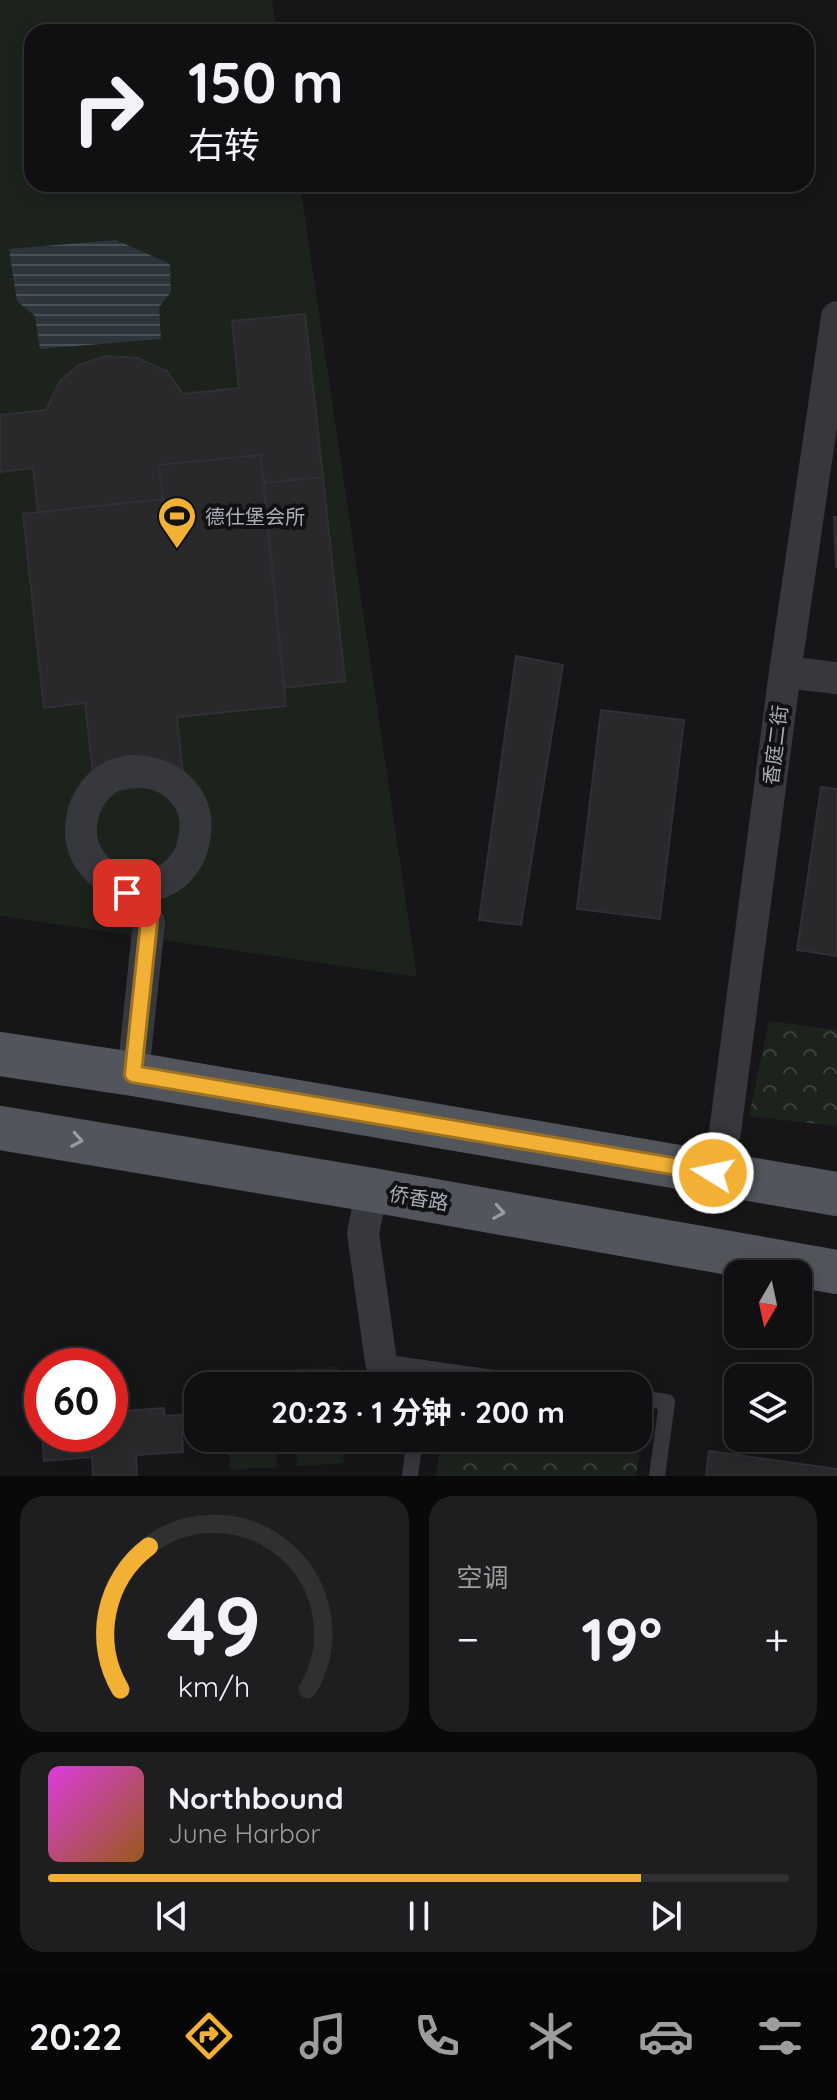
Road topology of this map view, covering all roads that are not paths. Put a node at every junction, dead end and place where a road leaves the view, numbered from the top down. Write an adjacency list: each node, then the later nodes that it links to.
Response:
1 (837, 317): 2 (street, 香庭二街)
2 (785, 672): 3 (street); 8 (street, 香庭二街)
3 (837, 678)
4 (127, 893): 6 (street)
5 (0, 1054): 6 (main road)
6 (133, 1074): 8 (main road)
7 (0, 1128): 9 (main road, 侨香路, one-way to 9)
8 (713, 1173): 10 (main road)
9 (372, 1190): 11 (main road, 侨香路, one-way to 11); 12 (street)
10 (837, 1194)
11 (837, 1272)
12 (381, 1362): 13 (lane)
13 (425, 1368): 14 (lane); 15 (lane)
14 (424, 1372)
15 (453, 1372)
16 (652, 1400): 19 (lane)
17 (413, 1452): 18 (lane)
18 (410, 1476)
19 (657, 1476)

